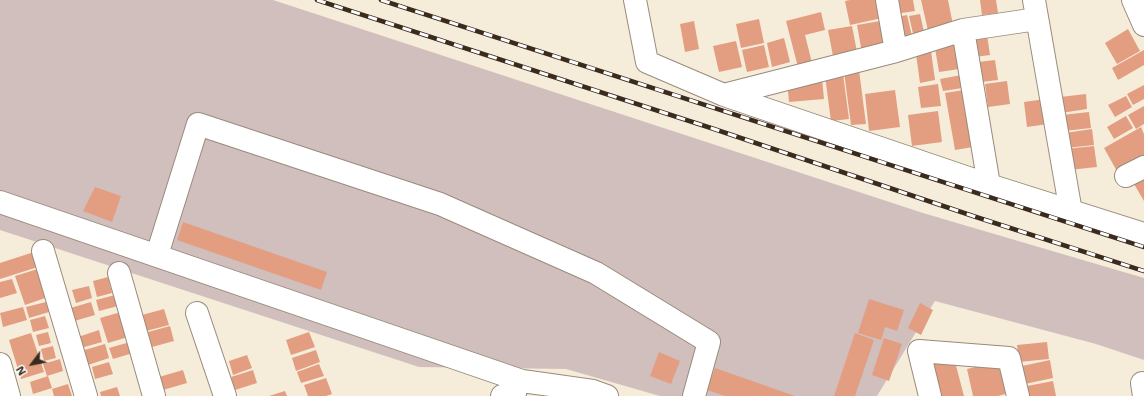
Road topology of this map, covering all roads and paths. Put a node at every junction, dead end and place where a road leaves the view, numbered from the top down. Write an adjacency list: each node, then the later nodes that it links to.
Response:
1 (635, 0): 8 (street)
2 (887, 0): 7 (street)
3 (1133, 0): 5 (street)
4 (1035, 10): 6 (street); 11 (street)
5 (1144, 25)
6 (963, 30): 7 (street); 9 (street)
7 (896, 51): 8 (street)
8 (724, 96): 9 (street)
9 (989, 185): 11 (street)
10 (0, 202): 14 (street)
11 (1071, 212): 12 (street)
12 (1144, 234)
13 (43, 251): 20 (street)
14 (157, 255): 18 (street); 24 (street)
15 (119, 273): 21 (street)
16 (197, 313): 22 (street)
17 (0, 364): 19 (street)
18 (514, 391): 23 (street)
19 (9, 396)
20 (86, 396)
21 (154, 396)
22 (225, 396)
23 (607, 396)
24 (694, 396)
25 (930, 396): 26 (street)
26 (1018, 396)

